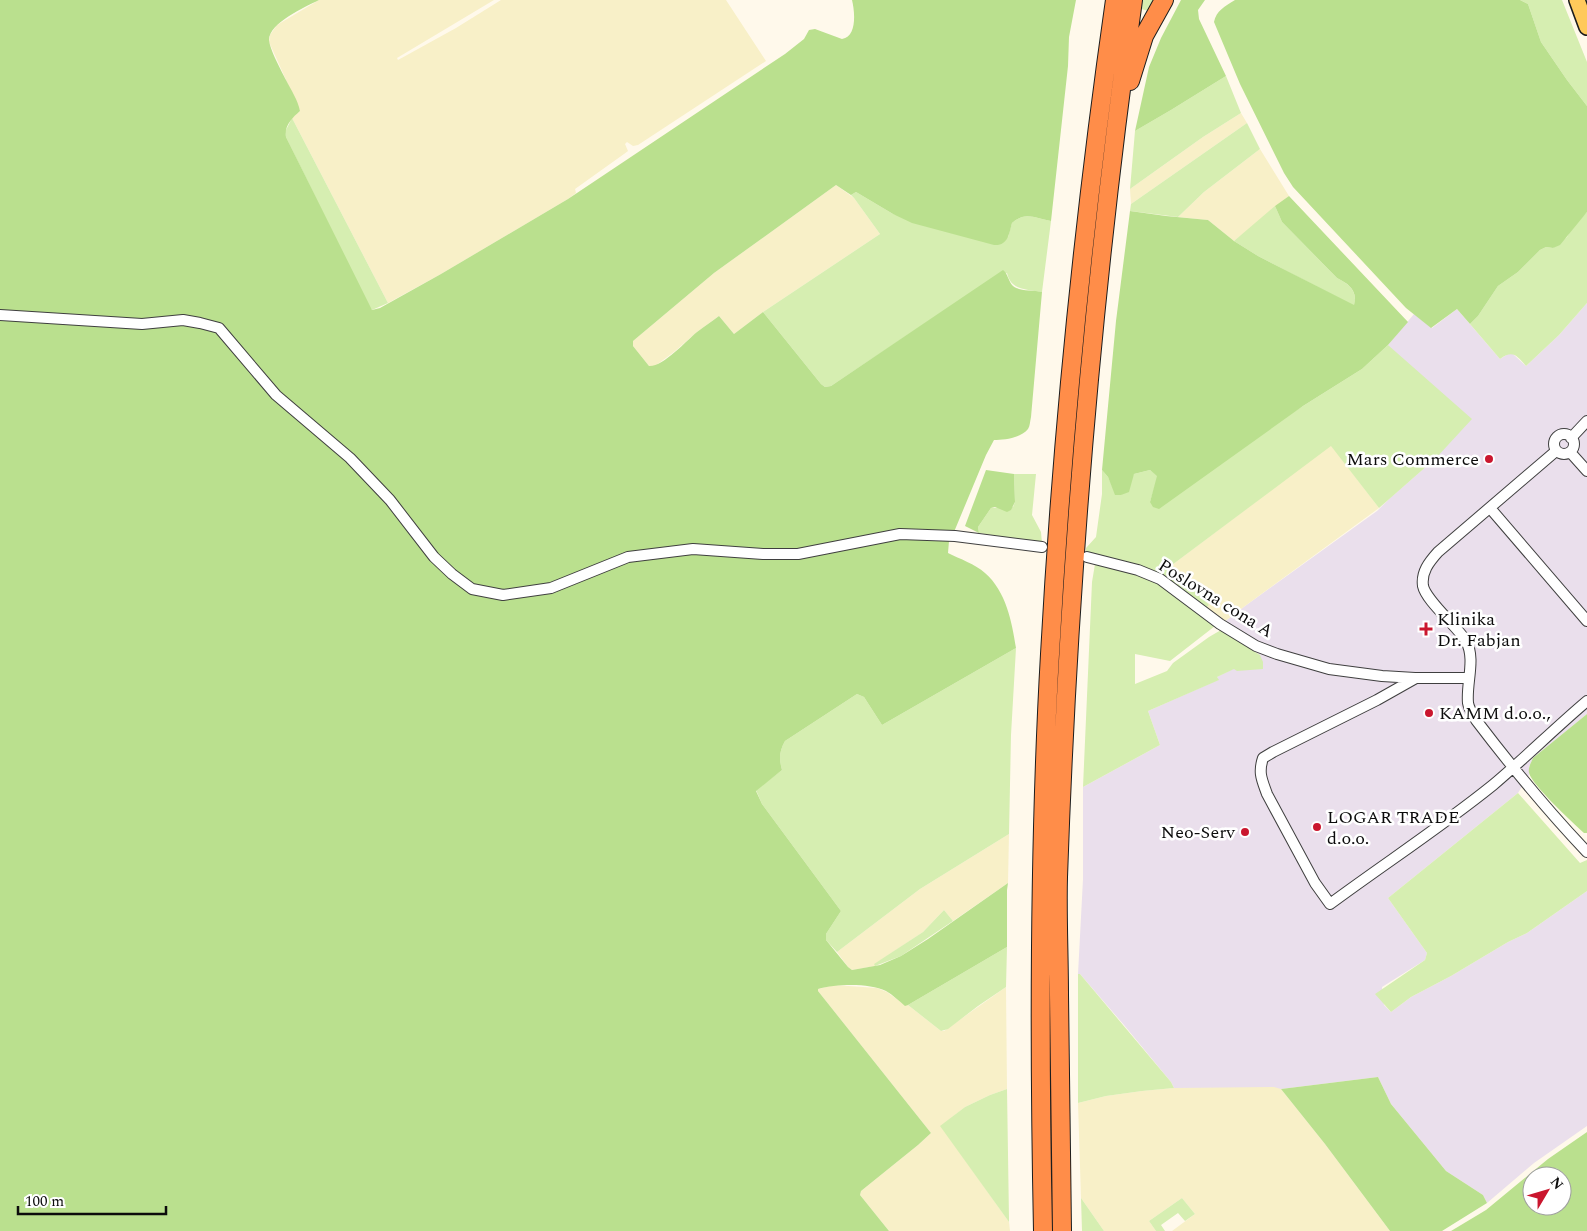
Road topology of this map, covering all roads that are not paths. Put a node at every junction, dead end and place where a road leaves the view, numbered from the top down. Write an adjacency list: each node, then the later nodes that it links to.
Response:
1 (1115, 0): 22 (highway)
2 (1133, 0): 6 (highway)
3 (1164, 0): 6 (highway)
4 (1577, 0): 5 (main road)
5 (1587, 27)
6 (1119, 101): 23 (highway)
7 (0, 315): 14 (street)
8 (1587, 421): 9 (street)
9 (1571, 438): 10 (street); 11 (street)
10 (1556, 451): 11 (street); 13 (street)
11 (1570, 452): 12 (street)
12 (1587, 471)
13 (1490, 508): 16 (street); 18 (street)
14 (1042, 547)
15 (1087, 557): 17 (street, Poslovna cona A)
16 (1587, 620)
17 (1416, 678): 18 (street, Poslovna cona A); 20 (street)
18 (1469, 678): 20 (street)
19 (1587, 701): 20 (street)
20 (1512, 767): 21 (street)
21 (1587, 852)
22 (1043, 1231)
23 (1062, 1231)

